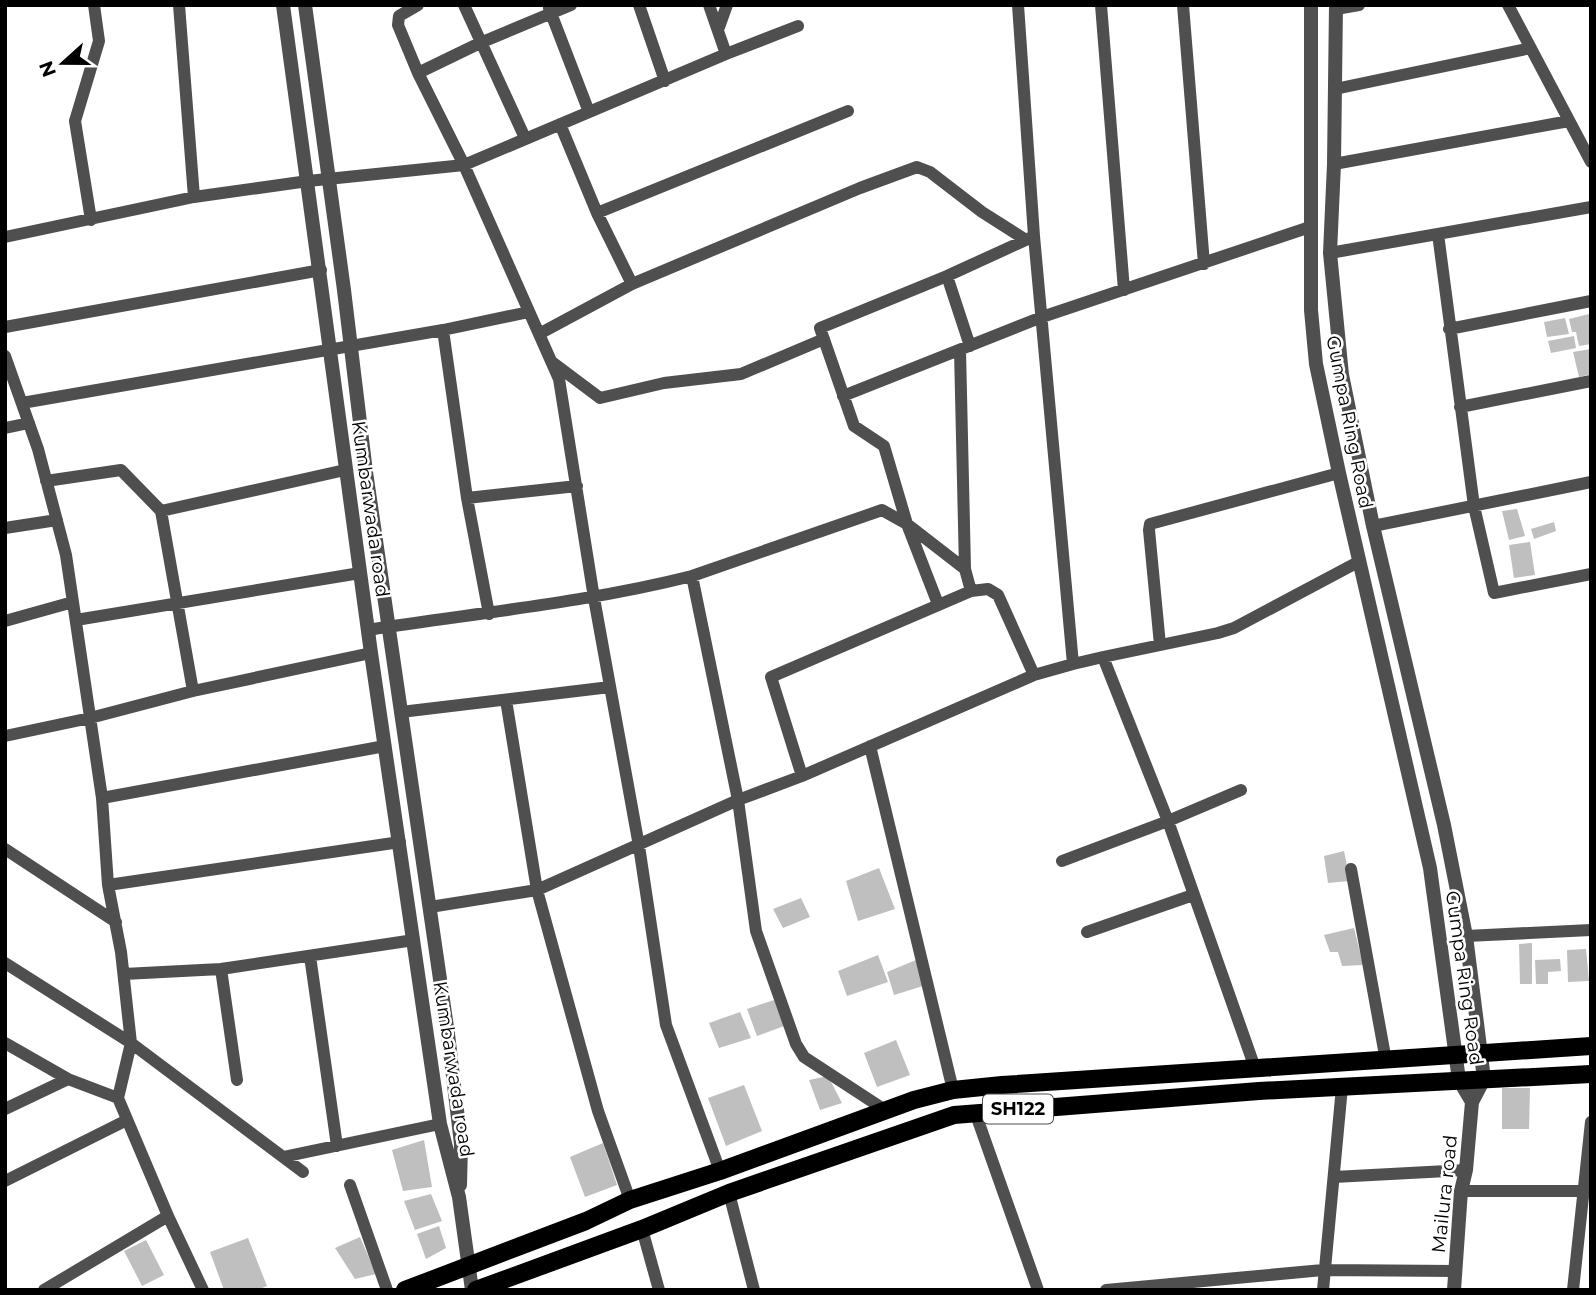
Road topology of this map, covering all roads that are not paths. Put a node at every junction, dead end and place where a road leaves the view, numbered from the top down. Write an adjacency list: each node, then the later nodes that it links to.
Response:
1 (94, 5): 40 (street)
2 (179, 5): 37 (street)
3 (283, 5): 36 (street, Kumbarwada road)
4 (305, 5): 35 (street, Kumbarwada road)
5 (418, 5): 24 (street)
6 (464, 5): 21 (street)
7 (571, 5): 18 (street)
8 (639, 5): 25 (street)
9 (709, 5): 20 (street)
10 (727, 5): 20 (street)
11 (1018, 5): 44 (street)
12 (1101, 5): 50 (street)
13 (1183, 5): 46 (street)
14 (1311, 5): 41 (street, Gumpa Ring Road)
15 (1359, 5): 17 (street)
16 (1508, 5): 22 (street)
17 (1336, 7): 26 (street, Gumpa Ring Road)
18 (549, 9): 21 (street); 28 (street)
19 (799, 26): 23 (street)
20 (718, 30): 23 (street)
21 (480, 43): 24 (street); 31 (street)
22 (1531, 48): 26 (street); 29 (street)
23 (726, 54): 25 (street)
24 (418, 73): 34 (street)
25 (665, 81): 28 (street)
26 (1335, 89): 33 (street, Gumpa Ring Road)
27 (848, 111): 39 (street)
28 (589, 112): 30 (street)
29 (1569, 121): 32 (street); 33 (street)
30 (560, 124): 31 (street); 39 (street)
31 (525, 138): 34 (street)
32 (1591, 162)
33 (1334, 164): 45 (street, Gumpa Ring Road)
34 (464, 165): 35 (street); 52 (street)
35 (329, 179): 36 (street); 59 (street, Kumbarwada road)
36 (308, 181): 37 (street); 47 (street, Kumbarwada road)
37 (194, 197): 40 (street)
38 (1591, 207): 42 (street)
39 (597, 213): 49 (street)
40 (91, 220): 43 (street)
41 (1310, 227): 46 (street); 71 (street, Gumpa Ring Road)
42 (1438, 234): 45 (street); 55 (street)
43 (5, 237)
44 (1030, 238): 48 (street); 49 (street); 53 (street)
45 (1330, 253): 80 (street, Gumpa Ring Road)
46 (1204, 264): 50 (street)
47 (321, 270): 54 (street); 61 (street, Kumbarwada road)
48 (947, 276): 58 (street); 60 (street)
49 (632, 284): 57 (street)
50 (1124, 290): 53 (street)
51 (1591, 300): 55 (street)
52 (529, 312): 56 (street); 57 (street)
53 (1042, 317): 60 (street); 100 (street)
54 (5, 327)
55 (1449, 329): 67 (street)
56 (443, 330): 59 (street); 75 (street)
57 (539, 334): 63 (street)
58 (824, 339): 63 (street); 65 (street)
59 (350, 346): 61 (street); 95 (street, Kumbarwada road)
60 (965, 348): 65 (street); 83 (street)
61 (331, 350): 66 (street); 70 (street, Kumbarwada road)
62 (5, 356): 66 (street)
63 (551, 361): 74 (street)
64 (1591, 381): 67 (street)
65 (843, 396): 79 (street)
66 (22, 403): 68 (street)
67 (1460, 407): 76 (street)
68 (29, 423): 69 (street); 72 (street)
69 (5, 428)
70 (345, 470): 77 (street); 84 (street, Kumbarwada road)
71 (1339, 473): 82 (street, Gumpa Ring Road); 97 (street)
72 (46, 481): 77 (street); 78 (street)
73 (1591, 482): 76 (street)
74 (577, 486): 75 (street); 88 (street)
75 (467, 498): 92 (street)
76 (1474, 506): 80 (street); 85 (street)
77 (162, 511): 90 (street)
78 (57, 520): 81 (street); 89 (street)
79 (907, 524): 83 (street); 86 (street); 91 (street)
80 (1373, 526): 127 (street, Gumpa Ring Road)
81 (5, 528)
82 (1360, 561): 97 (street); 137 (street, Gumpa Ring Road)
83 (965, 569): 87 (street)
84 (360, 573): 90 (street); 96 (street, Kumbarwada road)
85 (1591, 574)
86 (692, 576): 88 (street); 113 (street)
87 (971, 591): 91 (street); 101 (street)
88 (594, 598): 92 (street); 102 (street)
89 (73, 602): 93 (street); 94 (street)
90 (179, 603): 93 (street); 103 (street)
91 (938, 604): 110 (street)
92 (489, 614): 95 (street)
93 (76, 620): 106 (street)
94 (5, 621)
95 (389, 627): 96 (street); 105 (street, Kumbarwada road)
96 (368, 630): 98 (street, Kumbarwada road)
97 (1160, 645): 99 (street)
98 (371, 653): 103 (street); 108 (street, Kumbarwada road)
99 (1103, 657): 100 (street); 114 (street)
100 (1073, 664): 101 (street)
101 (1034, 675): 109 (street)
102 (610, 687): 104 (street); 116 (street)
103 (193, 691): 106 (street)
104 (506, 700): 105 (street); 121 (street)
105 (401, 712): 123 (street, Kumbarwada road)
106 (90, 718): 107 (street); 112 (street)
107 (5, 736)
108 (385, 746): 112 (street); 115 (street, Kumbarwada road)
109 (870, 747): 110 (street); 146 (street)
110 (802, 776): 113 (street)
111 (1241, 790): 114 (street)
112 (102, 798): 120 (street)
113 (738, 800): 116 (street); 150 (street)
114 (1168, 821): 118 (street); 122 (street)
115 (400, 842): 120 (street); 128 (street, Kumbarwada road)
116 (639, 846): 121 (street); 158 (street)
117 (5, 849): 124 (street)
118 (1062, 860)
119 (1351, 869): 138 (street)
120 (108, 885): 124 (street)
121 (537, 890): 123 (street); 167 (street)
122 (1193, 895): 126 (street); 139 (street)
123 (430, 907): 166 (street, Kumbarwada road)
124 (116, 922): 132 (street)
125 (1591, 930): 127 (street)
126 (1087, 932)
127 (1466, 936): 136 (street, Gumpa Ring Road)
128 (414, 940): 129 (street); 154 (street, Kumbarwada road)
129 (310, 956): 131 (street); 155 (street)
130 (5, 963): 133 (street)
131 (221, 969): 132 (street); 143 (street)
132 (124, 974): 133 (street)
133 (131, 1043): 147 (street); 156 (street)
134 (5, 1044): 141 (street)
135 (1591, 1046): 136 (main road)
136 (1481, 1054): 137 (main road); 142 (street, Gumpa Ring Road)
137 (1456, 1055): 138 (main road); 144 (street, Gumpa Ring Road)
138 (1386, 1061): 139 (main road)
139 (1255, 1068): 146 (main road)
140 (1591, 1074): 142 (main road, SH122)
141 (68, 1079): 147 (street); 149 (street)
142 (1484, 1079): 144 (main road, SH122); 148 (street, Gumpa Ring Road)
143 (237, 1080)
144 (1459, 1080): 145 (main road, SH122); 148 (street, Gumpa Ring Road)
145 (1342, 1087): 151 (main road, SH122); 160 (street)
146 (953, 1090): 150 (main road)
147 (118, 1098): 152 (street)
148 (1472, 1102): 157 (street, Mailura road)
149 (5, 1109)
150 (886, 1110): 158 (main road)
151 (975, 1112): 165 (main road, SH122); 181 (street)
152 (127, 1121): 161 (street); 168 (street)
153 (1591, 1122): 164 (street)
154 (440, 1125): 155 (street); 166 (street, Kumbarwada road)
155 (337, 1146): 156 (street)
156 (283, 1157): 159 (street)
157 (1466, 1170): 160 (street); 163 (street, Mailura road)
158 (720, 1171): 167 (main road)
159 (303, 1172)
160 (1334, 1177): 171 (street)
161 (5, 1181)
162 (350, 1185): 176 (street)
163 (1461, 1191): 164 (street); 172 (street, Mailura road)
164 (1587, 1191): 185 (street)
165 (729, 1193): 169 (main road, SH122); 180 (street)
166 (459, 1197): 170 (street)
167 (630, 1200): 170 (main road)
168 (168, 1216): 174 (street); 175 (street)
169 (642, 1229): 173 (main road, SH122); 179 (street)
170 (468, 1265): 177 (main road); 178 (street)
171 (1323, 1270): 172 (street); 182 (street); 183 (street)
172 (1455, 1271): 184 (street, Mailura road)
173 (513, 1284): 178 (main road, SH122)
174 (44, 1290)
175 (203, 1290)
176 (387, 1290)
177 (405, 1290)
178 (474, 1290)
179 (659, 1290)
180 (754, 1290)
181 (1038, 1290)
182 (1106, 1290)
183 (1323, 1290)
184 (1454, 1290)
185 (1573, 1290)

